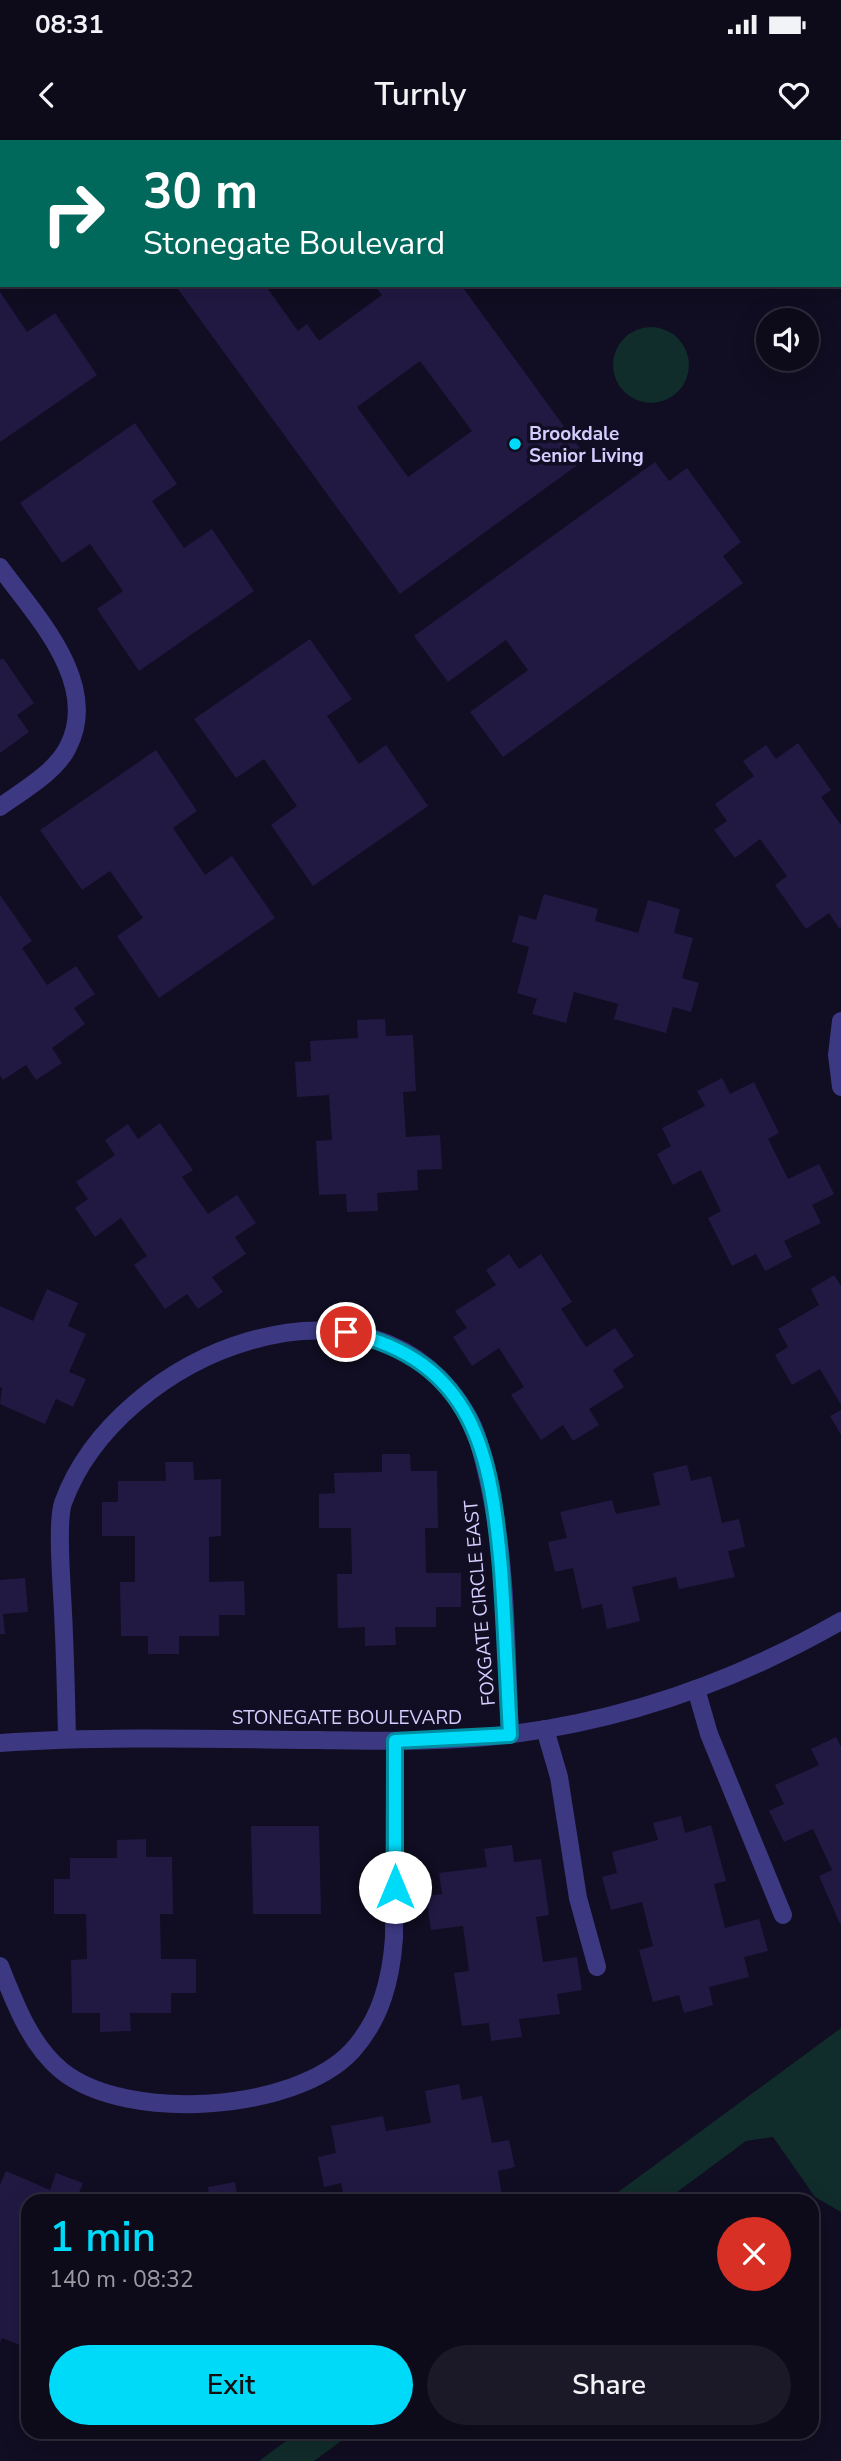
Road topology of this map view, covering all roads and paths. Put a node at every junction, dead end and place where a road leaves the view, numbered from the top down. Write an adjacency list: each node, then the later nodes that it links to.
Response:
1 (0, 566): 2 (street)
2 (0, 807)
3 (841, 1021): 4 (street)
4 (841, 1087)
5 (841, 1621): 6 (street, STONEGATE BOULEVARD)
6 (696, 1689): 7 (street, STONEGATE BOULEVARD); 12 (street)
7 (545, 1729): 8 (street, STONEGATE BOULEVARD); 14 (street)
8 (510, 1735): 9 (street, FOXGATE CIRCLE EAST); 10 (street, STONEGATE BOULEVARD)
9 (67, 1739): 10 (street, STONEGATE BOULEVARD); 11 (street, STONEGATE BOULEVARD)
10 (395, 1741): 13 (street)
11 (0, 1743)
12 (783, 1915)
13 (0, 1966)
14 (597, 1967)

